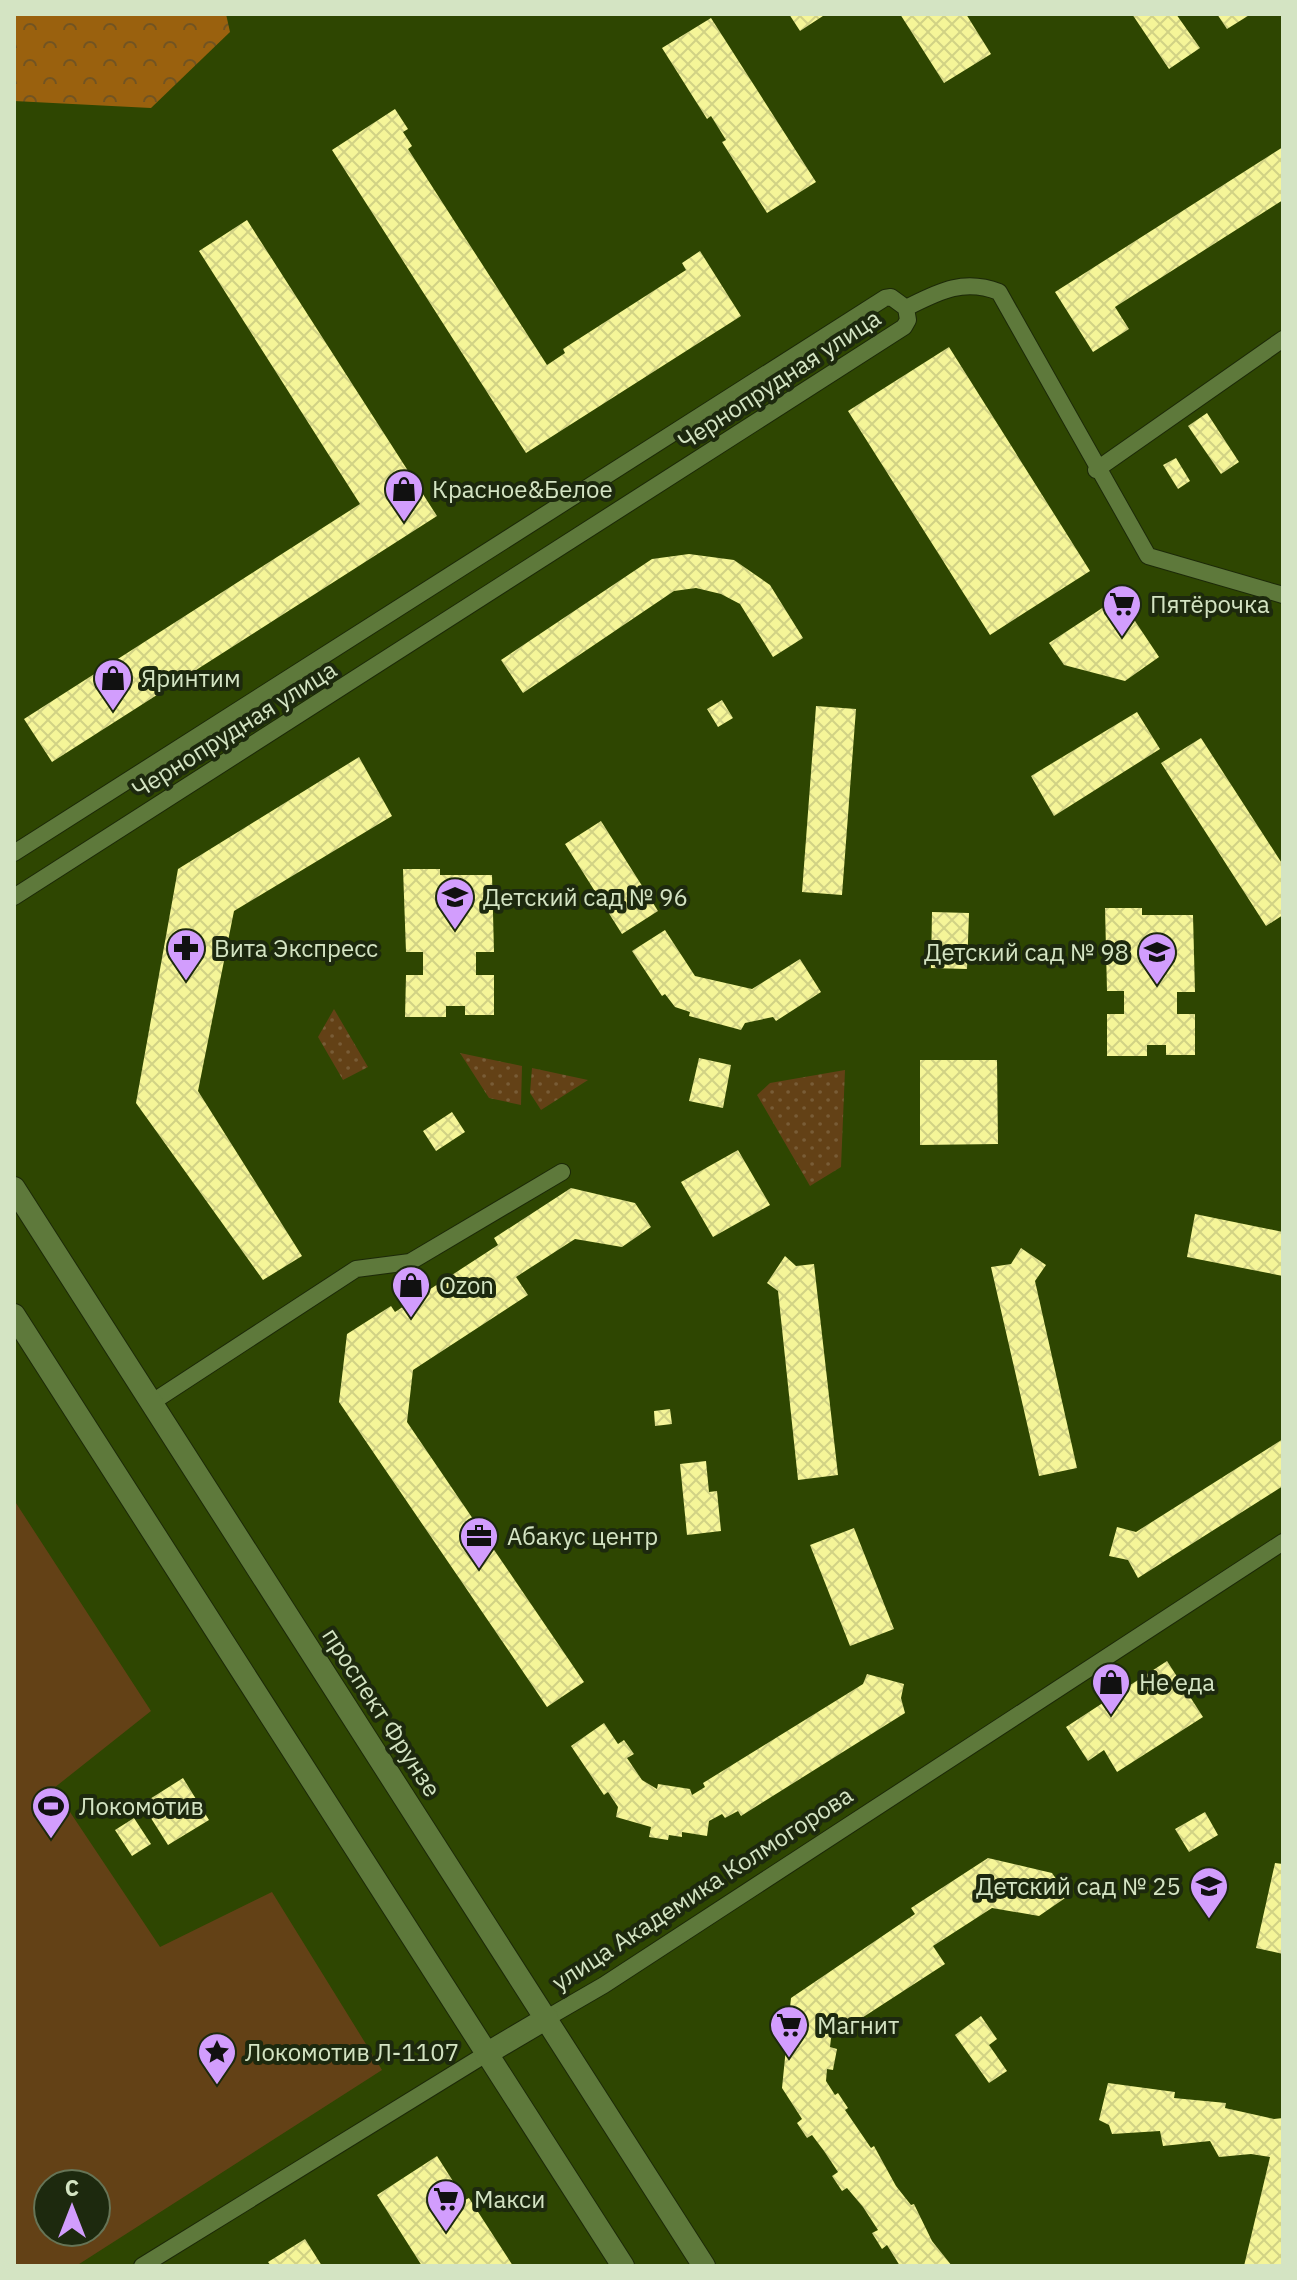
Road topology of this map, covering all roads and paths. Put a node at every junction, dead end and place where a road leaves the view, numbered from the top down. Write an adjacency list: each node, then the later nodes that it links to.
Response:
1 (906, 308): 3 (street); 5 (street, Чернопрудная улица); 6 (street, Чернопрудная улица)
2 (1283, 339): 3 (street)
3 (1096, 470): 4 (street)
4 (1283, 595)
5 (14, 853)
6 (14, 897)
7 (562, 1172): 10 (street)
8 (14, 1188): 10 (main road, проспект Фрунзе)
9 (14, 1315): 13 (main road)
10 (154, 1401): 12 (main road, проспект Фрунзе)
11 (1283, 1542): 12 (street, улица Академика Колмогорова)
12 (547, 2018): 13 (main road, улица Академика Колмогорова); 16 (main road, проспект Фрунзе)
13 (486, 2054): 14 (street, улица Академика Колмогорова); 15 (main road)
14 (142, 2266)
15 (623, 2266)
16 (704, 2266)

